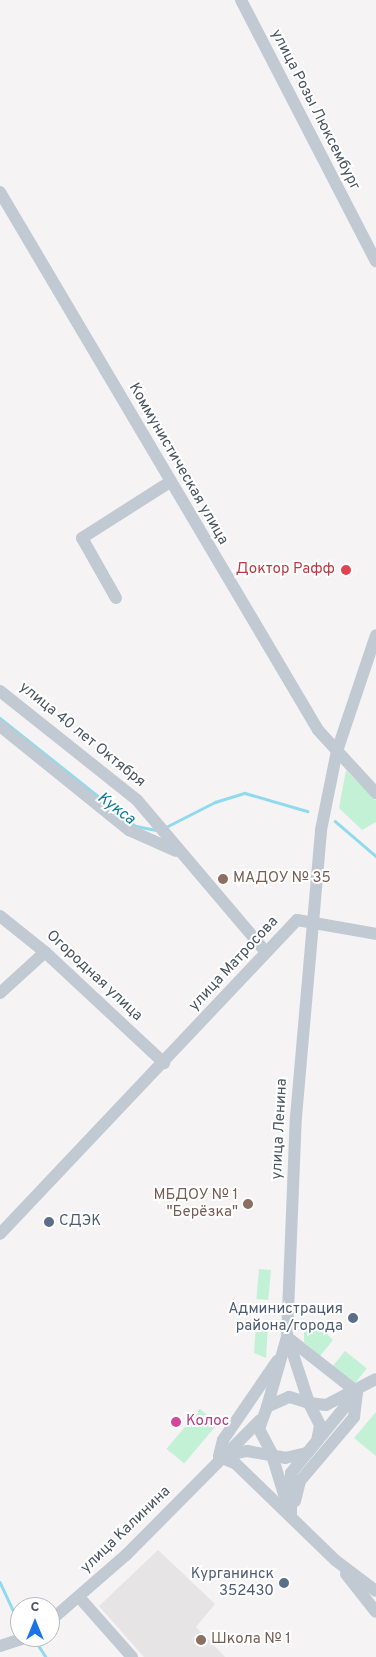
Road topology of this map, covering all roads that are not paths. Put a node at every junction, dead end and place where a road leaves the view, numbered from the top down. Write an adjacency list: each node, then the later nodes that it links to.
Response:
1 (241, 0): 3 (street, улица Розы Люксембург)
2 (0, 192): 4 (street, Коммунистическая улица)
3 (376, 261)
4 (170, 482): 5 (street); 9 (street, Коммунистическая улица)
5 (116, 598)
6 (376, 635): 9 (street)
7 (0, 690): 11 (street, улица 40 лет Октября)
8 (0, 726): 11 (street, улица 40 лет Октября)
9 (337, 751): 10 (street, Коммунистическая улица); 13 (street)
10 (376, 793)
11 (180, 852): 16 (street, улица 40 лет Октября)
12 (0, 916): 15 (street, Огородная улица)
13 (312, 923): 14 (street); 16 (street, улица Матросова); 20 (street, улица Ленина)
14 (376, 934)
15 (46, 952): 17 (street); 18 (street, Огородная улица)
16 (266, 952): 18 (street, улица Матросова)
17 (0, 993)
18 (164, 1063): 19 (street, улица Матросова)
19 (0, 1234)
20 (287, 1337): 21 (street, улица Ленина); 23 (street); 24 (street, улица Ленина)
21 (284, 1351): 25 (street, улица Ленина); 29 (street, улица Калинина)
22 (376, 1379): 23 (street)
23 (358, 1392): 24 (street); 27 (street); 30 (street)
24 (308, 1403): 25 (street); 27 (street)
25 (267, 1407): 26 (street)
26 (260, 1420): 28 (street); 29 (street, улица Калинина)
27 (312, 1448): 28 (street); 30 (street)
28 (271, 1452): 29 (street); 30 (street)
29 (219, 1457): 30 (street); 33 (street, улица Калинина)
30 (291, 1515): 31 (street)
31 (335, 1560): 32 (street); 34 (street)
32 (376, 1591)
33 (79, 1597): 35 (street, улица Калинина); 36 (street)
34 (376, 1612)
35 (60, 1613)
36 (132, 1657)

